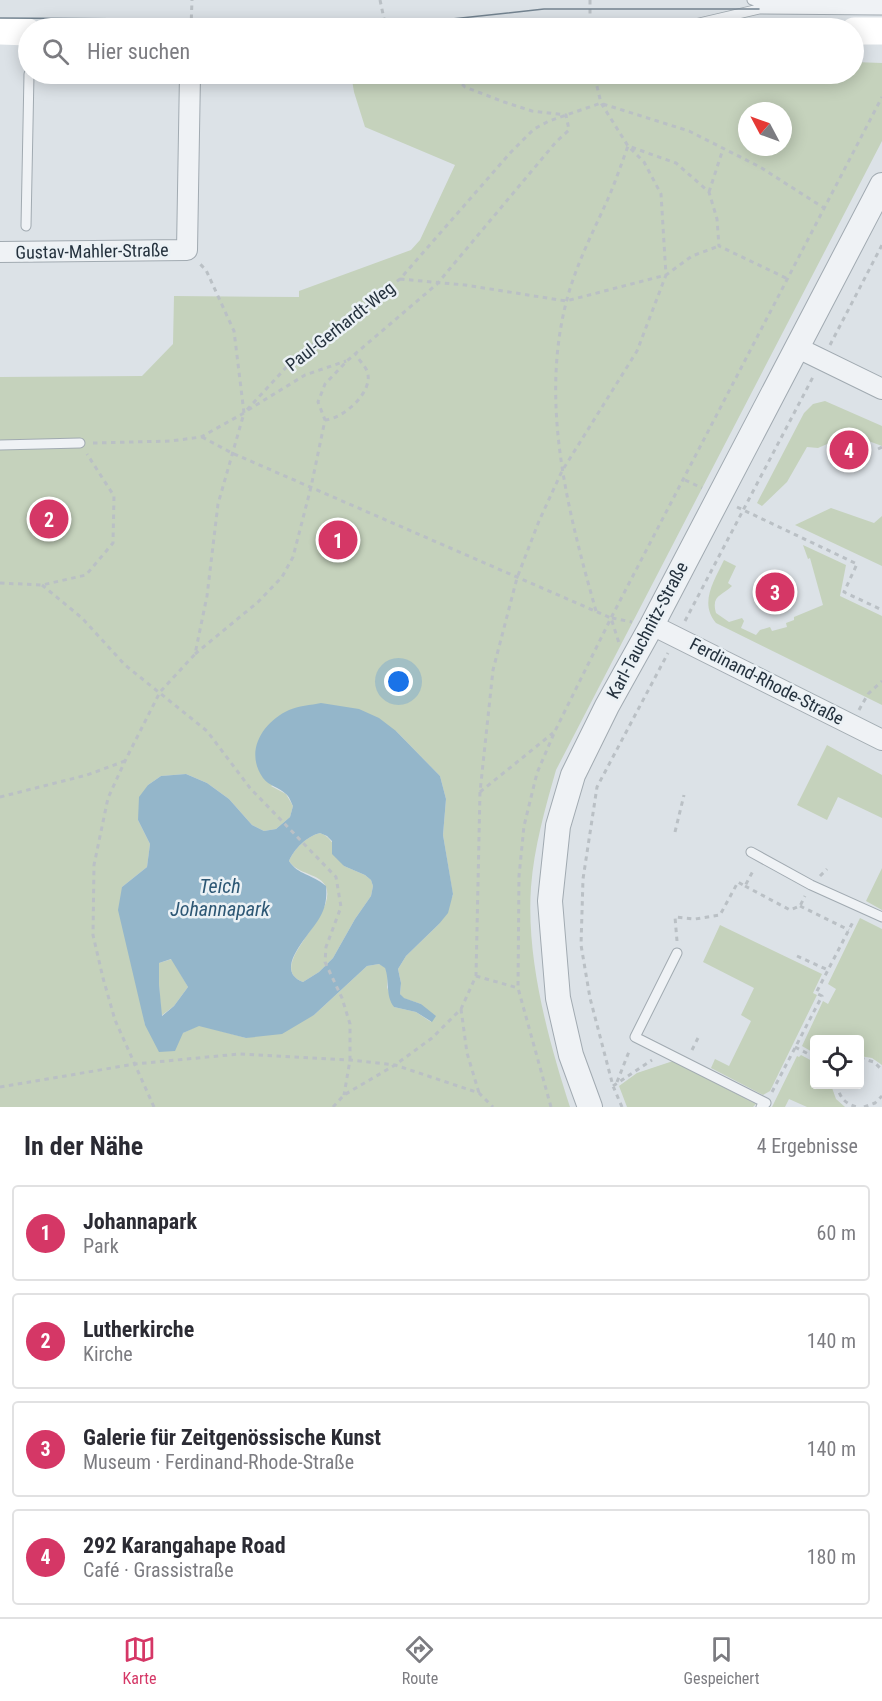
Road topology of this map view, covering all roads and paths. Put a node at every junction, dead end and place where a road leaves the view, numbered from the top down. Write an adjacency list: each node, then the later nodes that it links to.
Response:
1 (192, 0): 7 (path)
2 (380, 0): 8 (path)
3 (590, 0): 9 (path)
4 (752, 0): 5 (lane)
5 (882, 1)
6 (882, 10): 10 (lane)
7 (191, 18)
8 (384, 18)
9 (590, 18)
10 (721, 18)
11 (0, 31): 14 (main road)
12 (864, 31): 13 (main road)
13 (882, 31)
14 (18, 32)
15 (28, 84): 27 (lane)
16 (190, 84): 28 (street, Gustav-Mahler-Straße)
17 (462, 84): 21 (path)
18 (596, 84): 20 (path)
19 (882, 97): 26 (path)
20 (601, 104): 21 (path, Paul-Gerhardt-Weg); 22 (path); 23 (path)
21 (566, 115): 32 (path, Paul-Gerhardt-Weg); 34 (path)
22 (628, 146): 25 (path); 31 (path); 35 (path)
23 (723, 149): 25 (path); 26 (path)
24 (882, 185): 36 (street, Karl-Tauchnitz-Straße)
25 (709, 192): 29 (path)
26 (824, 208): 33 (path)
27 (26, 226)
28 (187, 243): 30 (street, Gustav-Mahler-Straße); 40 (path)
29 (719, 246): 31 (path); 33 (path)
30 (0, 252)
31 (666, 275): 35 (path); 46 (path)
32 (400, 279): 34 (path); 40 (path, Paul-Gerhardt-Weg)
33 (788, 279): 47 (path)
34 (437, 284): 35 (path); 37 (path)
35 (566, 301): 46 (path)
36 (796, 347): 39 (street); 49 (street, Karl-Tauchnitz-Straße)
37 (356, 355): 38 (path); 41 (path)
38 (348, 360): 40 (path); 41 (path)
39 (882, 389)
40 (244, 413): 42 (path, Paul-Gerhardt-Weg); 45 (path)
41 (325, 420): 48 (path)
42 (201, 437): 43 (path, Paul-Gerhardt-Weg); 45 (path)
43 (80, 443): 44 (lane); 52 (path)
44 (0, 445)
45 (232, 453): 48 (path); 57 (path)
46 (562, 471): 50 (path); 54 (path)
47 (685, 480): 49 (path); 55 (path)
48 (312, 487): 50 (path); 57 (path)
49 (717, 497): 53 (path); 56 (street, Karl-Tauchnitz-Straße)
50 (517, 578): 54 (path); 66 (path)
51 (0, 583): 52 (path)
52 (42, 585): 61 (path)
53 (882, 610)
54 (596, 611): 55 (path)
55 (611, 618): 58 (path); 63 (path)
56 (651, 625): 58 (street, Karl-Tauchnitz-Straße); 62 (street, Ferdinand-Rhode-Straße)
57 (195, 654): 61 (path)
58 (627, 668): 60 (path); 103 (street, Karl-Tauchnitz-Straße)
59 (882, 681): 62 (path)
60 (653, 682)
61 (160, 692): 65 (path); 89 (path)
62 (852, 724): 64 (street, Ferdinand-Rhode-Straße)
63 (555, 731): 66 (path); 82 (path)
64 (882, 740)
65 (125, 760): 68 (path); 90 (path)
66 (480, 792): 81 (path)
67 (684, 795): 69 (path)
68 (0, 797)
69 (675, 832)
70 (751, 852): 71 (lane)
71 (761, 857): 72 (path); 75 (lane)
72 (745, 886): 74 (path); 78 (path)
73 (809, 889): 74 (path)
74 (800, 906): 77 (path)
75 (860, 907): 76 (lane); 77 (path)
76 (882, 917)
77 (849, 930): 80 (path)
78 (677, 953): 84 (lane)
79 (797, 956): 80 (path)
80 (828, 970): 85 (path)
81 (476, 976): 82 (path); 83 (path)
82 (518, 988): 102 (path)
83 (461, 1009): 91 (path); 95 (path)
84 (635, 1037): 86 (lane); 86 (path)
85 (795, 1047): 87 (path); 98 (path)
86 (667, 1053): 98 (lane)
87 (810, 1055)
88 (864, 1059): 92 (path)
89 (350, 1060): 90 (path); 91 (path); 96 (path)
90 (135, 1064): 93 (path); 99 (path)
91 (395, 1065): 95 (path); 96 (path)
92 (882, 1070)
93 (0, 1087)
94 (838, 1089): 104 (path)
95 (478, 1093): 101 (path)
96 (344, 1095): 100 (path)
97 (882, 1095): 105 (path)
98 (764, 1105)
99 (154, 1107)
100 (333, 1107)
101 (493, 1107)
102 (551, 1107)
103 (590, 1107)
104 (857, 1107)
105 (864, 1107)

